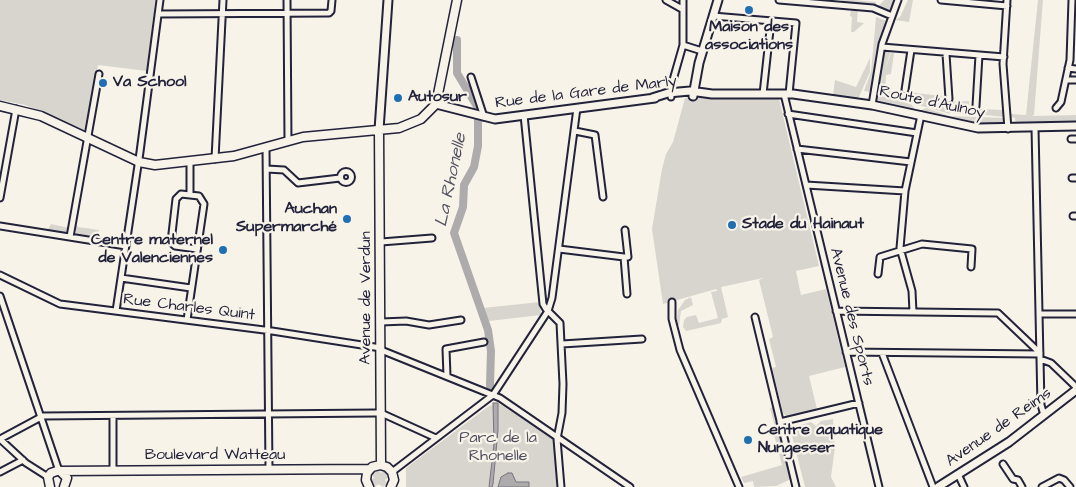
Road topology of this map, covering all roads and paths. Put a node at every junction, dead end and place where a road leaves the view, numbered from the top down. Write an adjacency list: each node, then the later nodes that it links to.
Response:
1 (160, 0): 19 (street)
2 (223, 0): 20 (street)
3 (287, 0): 18 (street)
4 (332, 0): 18 (street)
5 (388, 0): 58 (street)
6 (457, 0): 44 (main road)
7 (666, 0): 17 (street)
8 (683, 0): 17 (street)
9 (718, 0): 21 (street)
10 (779, 0): 14 (street)
11 (898, 0): 22 (street)
12 (941, 0): 16 (street)
13 (1072, 0): 24 (street)
14 (806, 1): 15 (street)
15 (839, 3): 22 (street)
16 (1007, 3): 31 (street)
17 (682, 9): 25 (street)
18 (287, 13): 20 (street); 62 (street)
19 (158, 14): 20 (street); 66 (street)
20 (222, 14): 65 (street)
21 (713, 16): 23 (street); 28 (street)
22 (892, 16): 26 (street)
23 (771, 21): 40 (street); 41 (street, Avenue des Sports)
24 (1073, 25): 32 (street)
25 (683, 45): 28 (street); 42 (street)
26 (882, 47): 27 (street); 45 (street)
27 (911, 50): 29 (street); 38 (street)
28 (702, 51): 39 (street)
29 (946, 54): 30 (street); 43 (street)
30 (979, 55): 31 (street); 47 (street)
31 (1004, 57): 57 (street)
32 (1068, 68): 33 (street); 36 (street)
33 (1076, 68)
34 (99, 74): 61 (street)
35 (471, 77): 53 (street)
36 (1067, 80): 37 (street); 50 (street)
37 (1076, 80)
38 (905, 90)
39 (690, 94): 40 (street, Rue de la Gare de Marly); 42 (street, Rue de la Gare de Marly)
40 (763, 94): 41 (street, Route d'Aulnoy)
41 (786, 94): 45 (street, Route d'Aulnoy); 51 (street, Avenue des Sports)
42 (671, 95): 49 (street, Rue de la Gare de Marly)
43 (949, 99)
44 (436, 104): 53 (street, Rue de la Gare de Marly); 58 (main road)
45 (872, 105): 54 (street, Route d'Aulnoy)
46 (0, 106): 48 (main road)
47 (976, 106)
48 (16, 108): 61 (main road); 75 (street)
49 (577, 108): 52 (street, Rue de la Gare de Marly); 59 (street)
50 (1056, 108)
51 (788, 114): 60 (street); 64 (street, Avenue des Sports)
52 (524, 115): 53 (street, Rue de la Gare de Marly); 95 (street)
53 (483, 116)
54 (921, 116): 57 (street, Route d'Aulnoy); 60 (street)
55 (1076, 126): 56 (street, Route d'Aulnoy)
56 (1035, 128): 57 (street, Route d'Aulnoy); 98 (street)
57 (1008, 129)
58 (379, 130): 62 (main road); 80 (main road, Avenue de Verdun)
59 (575, 131): 74 (street); 83 (street)
60 (917, 133): 68 (street)
61 (86, 136): 66 (main road); 78 (street)
62 (288, 141): 63 (main road)
63 (266, 148): 65 (main road); 69 (street)
64 (797, 149): 68 (street); 71 (street, Avenue des Sports)
65 (214, 159): 67 (main road)
66 (138, 162): 67 (main road); 81 (street)
67 (190, 162): 73 (street)
68 (911, 162): 72 (street)
69 (267, 169): 70 (street); 104 (street)
70 (340, 178)
71 (806, 185): 72 (street); 96 (street, Avenue des Sports)
72 (905, 191): 84 (street)
73 (190, 194): 82 (street); 82 (street)
74 (603, 197)
75 (0, 198)
76 (0, 226): 78 (street)
77 (625, 230): 85 (street)
78 (70, 237): 81 (street)
79 (432, 238): 80 (street)
80 (381, 242): 103 (main road, Avenue de Verdun)
81 (126, 246): 89 (street)
82 (196, 249): 90 (street)
83 (558, 249): 85 (street); 95 (street)
84 (900, 250): 86 (street); 87 (street); 97 (street)
85 (624, 257): 91 (street)
86 (972, 267)
87 (878, 274)
88 (0, 275): 94 (street, Rue Charles Quint)
89 (121, 278): 90 (street); 94 (street)
90 (191, 288): 101 (street)
91 (627, 294)
92 (0, 296): 119 (street)
93 (672, 302): 141 (street)
94 (116, 311): 101 (street, Rue Charles Quint)
95 (548, 311): 107 (street); 114 (street)
96 (836, 312): 97 (street); 109 (street, Avenue des Sports)
97 (912, 312): 111 (street)
98 (1039, 314): 99 (street); 111 (street)
99 (1076, 314)
100 (754, 317): 121 (street)
101 (187, 320): 104 (street, Rue Charles Quint)
102 (461, 320): 103 (street)
103 (381, 322): 108 (main road, Avenue de Verdun)
104 (268, 331): 108 (street, Rue Charles Quint); 117 (street)
105 (642, 339): 107 (street)
106 (484, 342): 112 (street)
107 (562, 344): 122 (street)
108 (381, 349): 112 (street, Rue Charles Quint); 116 (main road, Avenue de Verdun)
109 (846, 352): 110 (street); 115 (street, Avenue des Sports)
110 (882, 353): 111 (street); 144 (street)
111 (1040, 356): 113 (street); 118 (street)
112 (447, 376): 114 (street, Rue Charles Quint)
113 (1076, 389): 118 (street, Avenue de Reims)
114 (493, 395): 122 (street, Rue Charles Quint); 123 (street)
115 (859, 403): 121 (street); 143 (street, Avenue des Sports)
116 (381, 413): 117 (street); 123 (street); 127 (main road, Avenue de Verdun)
117 (268, 414): 120 (street); 129 (street)
118 (1044, 415): 134 (street, Avenue de Reims)
119 (41, 416): 120 (street); 124 (street); 130 (street)
120 (113, 416): 131 (street)
121 (780, 422): 142 (street)
122 (557, 437): 139 (street); 140 (street, Rue Charles Quint)
123 (436, 438): 133 (street)
124 (0, 439): 125 (street)
125 (23, 460): 132 (street); 135 (street)
126 (1003, 464): 147 (street)
127 (381, 465): 128 (main road, Boulevard Watteau); 133 (main road)
128 (370, 469): 129 (main road, Boulevard Watteau); 138 (main road)
129 (269, 470): 131 (main road, Boulevard Watteau)
130 (59, 471): 131 (main road, Boulevard Watteau); 135 (main road); 137 (main road)
131 (113, 471)
132 (0, 472)
133 (392, 472): 136 (main road)
134 (958, 474): 145 (street, Avenue de Reims); 146 (street)
135 (48, 484)
136 (393, 485)
137 (64, 487)
138 (369, 487)
139 (561, 487)
140 (630, 487)
141 (739, 487)
142 (796, 487)
143 (879, 487)
144 (933, 487)
145 (938, 487)
146 (964, 487)
147 (1022, 487)
148 (1042, 487): 149 (street)
149 (1070, 487)

